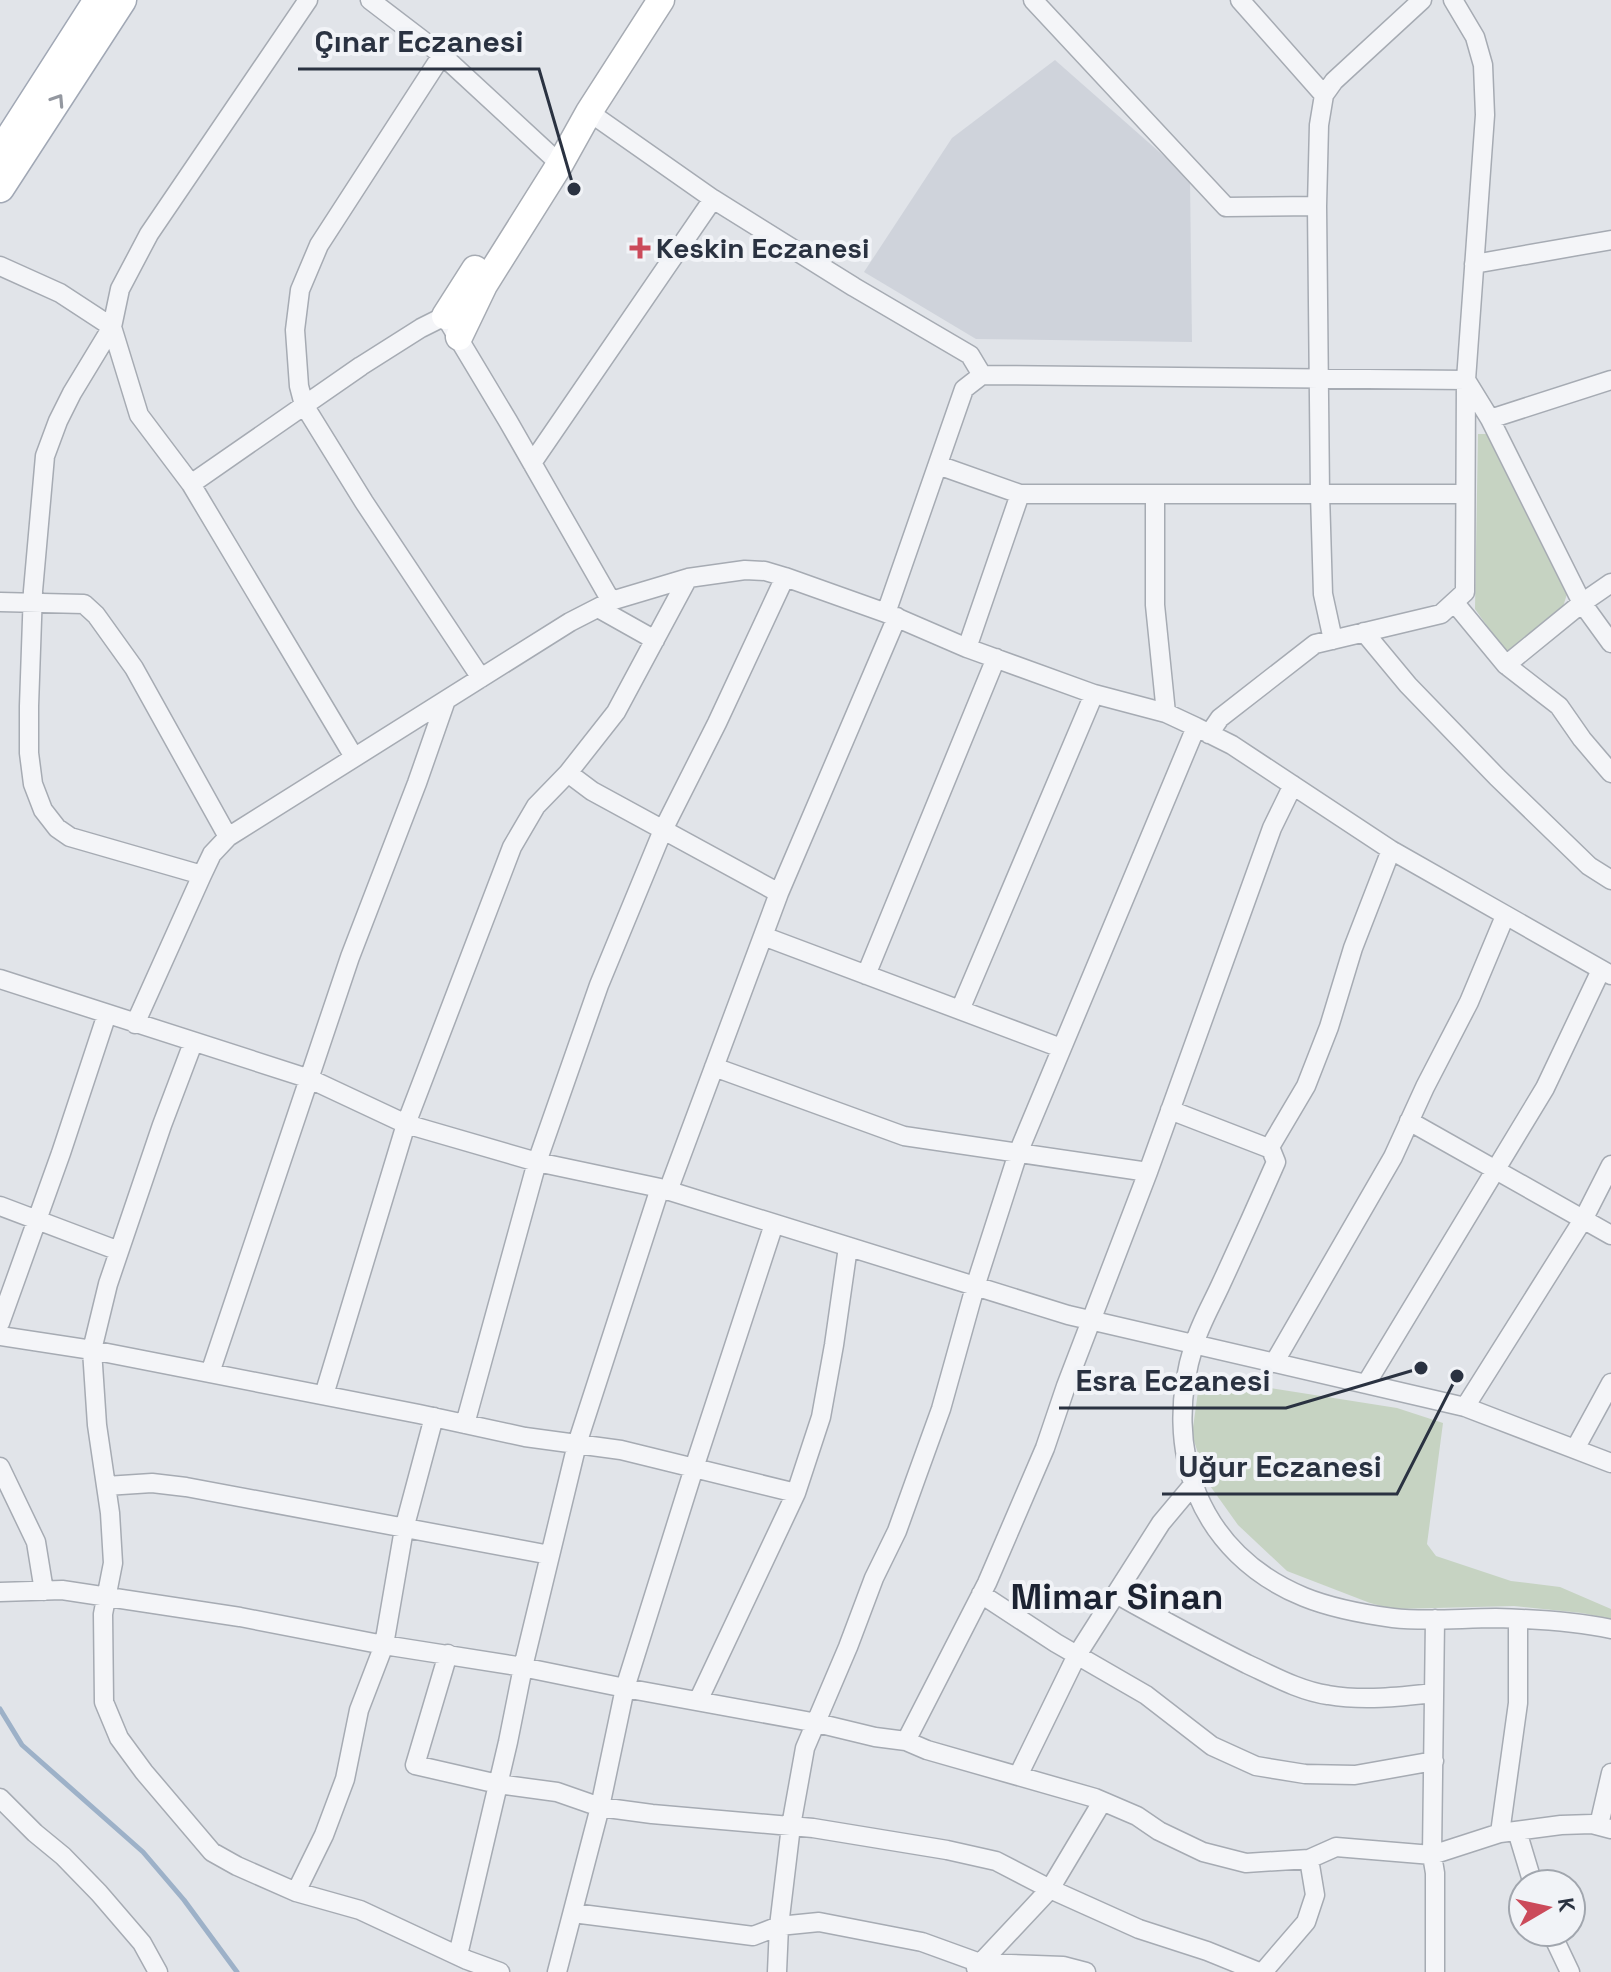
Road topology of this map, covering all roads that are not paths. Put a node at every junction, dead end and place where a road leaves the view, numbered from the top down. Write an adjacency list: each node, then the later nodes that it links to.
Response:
1 (98, 0): 14 (main road)
2 (122, 0): 16 (main road, one-way to 2)
3 (308, 0): 22 (street)
4 (370, 0): 11 (street)
5 (640, 0): 15 (main road)
6 (661, 0): 13 (main road)
7 (1033, 0): 18 (street)
8 (1240, 0): 12 (street)
9 (1422, 0): 12 (street)
10 (1453, 0): 20 (street)
11 (442, 55): 15 (street); 28 (street)
12 (1324, 95): 18 (street)
13 (589, 112): 15 (main road); 17 (street)
14 (0, 153)
15 (554, 159): 23 (main road)
16 (0, 188)
17 (713, 199): 24 (street); 30 (street)
18 (1317, 206): 25 (street)
19 (1611, 240): 20 (street)
20 (1474, 264): 26 (street)
21 (0, 266): 22 (street)
22 (112, 327): 32 (street); 41 (street)
23 (452, 327): 28 (street); 30 (street)
24 (982, 375): 25 (street); 31 (street)
25 (1320, 379): 26 (street); 35 (street)
26 (1466, 380): 29 (street); 36 (street)
27 (1611, 380): 29 (street)
28 (304, 405): 32 (street); 53 (street)
29 (1490, 419): 43 (street)
30 (532, 463): 44 (street)
31 (938, 465): 33 (street); 45 (street)
32 (191, 484): 58 (street)
33 (1020, 494): 34 (street); 50 (street)
34 (1155, 494): 35 (street); 56 (street)
35 (1320, 494): 36 (street); 48 (street)
36 (1465, 494): 42 (street)
37 (785, 577): 38 (street); 45 (street); 62 (street)
38 (688, 578): 44 (street); 47 (street)
39 (1611, 583): 43 (street)
40 (0, 602): 41 (street)
41 (33, 602): 63 (street); 65 (street)
42 (1454, 602): 46 (street); 52 (street)
43 (1582, 603): 49 (street); 52 (street)
44 (604, 604): 47 (street); 53 (street)
45 (892, 615): 50 (street); 67 (street)
46 (1364, 632): 48 (street); 66 (street)
47 (655, 640): 59 (street)
48 (1333, 640): 57 (street)
49 (1611, 643)
50 (967, 648): 51 (street)
51 (996, 658): 54 (street); 71 (street)
52 (1506, 665): 60 (street)
53 (481, 678): 55 (street)
54 (1094, 694): 56 (street); 73 (street)
55 (446, 700): 58 (street); 79 (street)
56 (1166, 713): 57 (street)
57 (1203, 731): 61 (street); 77 (street)
58 (354, 757): 63 (street)
59 (568, 773): 62 (street); 82 (street)
60 (1611, 773)
61 (1293, 785): 64 (street); 80 (street)
62 (663, 830): 67 (street); 85 (street)
63 (228, 837): 65 (street)
64 (1391, 850): 68 (street); 83 (street)
65 (202, 875): 75 (street)
66 (1611, 880)
67 (779, 893): 69 (street)
68 (1505, 916): 70 (street); 81 (street)
69 (763, 936): 71 (street); 78 (street)
70 (1606, 972): 87 (street)
71 (866, 975): 73 (street)
72 (2, 986): 74 (street)
73 (960, 1010): 77 (street)
74 (107, 1014): 75 (street); 92 (street)
75 (135, 1024): 76 (street)
76 (193, 1043): 79 (street); 96 (street)
77 (1061, 1048): 84 (street)
78 (714, 1067): 84 (street); 89 (street)
79 (310, 1079): 82 (street); 104 (street)
80 (1170, 1110): 83 (street); 88 (street)
81 (1409, 1121): 87 (street); 103 (street)
82 (406, 1124): 85 (street); 107 (street)
83 (1271, 1149): 101 (street)
84 (1018, 1153): 88 (street); 97 (street)
85 (537, 1162): 89 (street); 110 (street)
86 (1611, 1165): 91 (street)
87 (1497, 1170): 91 (street); 106 (street)
88 (1148, 1172): 98 (street)
89 (664, 1190): 93 (street); 111 (street)
90 (0, 1206): 92 (street)
91 (1584, 1218): 94 (street); 108 (street)
92 (36, 1220): 96 (street); 99 (street)
93 (774, 1224): 95 (street); 115 (street)
94 (1611, 1235)
95 (848, 1247): 97 (street); 118 (street)
96 (119, 1251): 102 (street)
97 (975, 1287): 98 (street); 136 (street)
98 (1091, 1320): 101 (street); 123 (street)
99 (0, 1323)
100 (0, 1336): 102 (street)
101 (1194, 1345): 103 (street); 117 (street)
102 (92, 1350): 104 (street); 116 (street)
103 (1274, 1363): 106 (street)
104 (210, 1373): 107 (street)
105 (1611, 1383): 112 (street)
106 (1366, 1384): 108 (street)
107 (324, 1395): 109 (street)
108 (1465, 1407): 112 (street)
109 (434, 1417): 110 (street); 119 (street)
110 (465, 1424): 111 (street)
111 (577, 1444): 115 (street); 120 (street)
112 (1575, 1449): 113 (street)
113 (1611, 1463)
114 (0, 1467): 121 (street)
115 (694, 1468): 118 (street); 133 (street)
116 (106, 1486): 119 (street); 125 (street)
117 (1192, 1486): 124 (street); 126 (street)
118 (796, 1493): 135 (street)
119 (404, 1529): 120 (street); 129 (street)
120 (550, 1555): 132 (street)
121 (44, 1591): 122 (street); 125 (street)
122 (0, 1592)
123 (981, 1594): 131 (street); 137 (street)
124 (1116, 1594): 131 (street); 134 (street)
125 (105, 1598): 129 (street); 152 (street)
126 (1435, 1619): 127 (street); 134 (street)
127 (1518, 1619): 128 (street); 147 (street)
128 (1611, 1629)
129 (384, 1645): 130 (street); 152 (street)
130 (448, 1654): 132 (street); 141 (street)
131 (1077, 1655): 138 (street); 140 (street)
132 (523, 1667): 133 (street); 141 (street)
133 (625, 1688): 135 (street); 144 (street)
134 (1433, 1693): 138 (street)
135 (698, 1701): 136 (street)
136 (817, 1723): 137 (street); 145 (street)
137 (906, 1741): 140 (street)
138 (1434, 1761): 148 (street)
139 (1611, 1773): 146 (street)
140 (1018, 1776): 143 (street)
141 (498, 1784): 144 (street); 156 (street)
142 (0, 1798): 157 (street)
143 (1102, 1802): 149 (street); 151 (street)
144 (600, 1807): 145 (street); 153 (street)
145 (791, 1826): 151 (street); 154 (street)
146 (1605, 1827): 147 (street)
147 (1508, 1832): 148 (street); 150 (street)
148 (1432, 1855): 149 (street); 159 (street)
149 (1309, 1859): 164 (street)
150 (1525, 1868)
151 (1050, 1889): 158 (street); 164 (street)
152 (296, 1892): 156 (street)
153 (573, 1913): 154 (street); 161 (street)
154 (779, 1926): 158 (street); 162 (street)
155 (1559, 1948): 165 (street)
156 (468, 1963): 160 (street)
157 (149, 1968)
158 (977, 1968): 163 (street)
159 (1433, 1971)
160 (500, 1972)
161 (557, 1972)
162 (777, 1972)
163 (1086, 1972)
164 (1261, 1972)
165 (1570, 1972)

